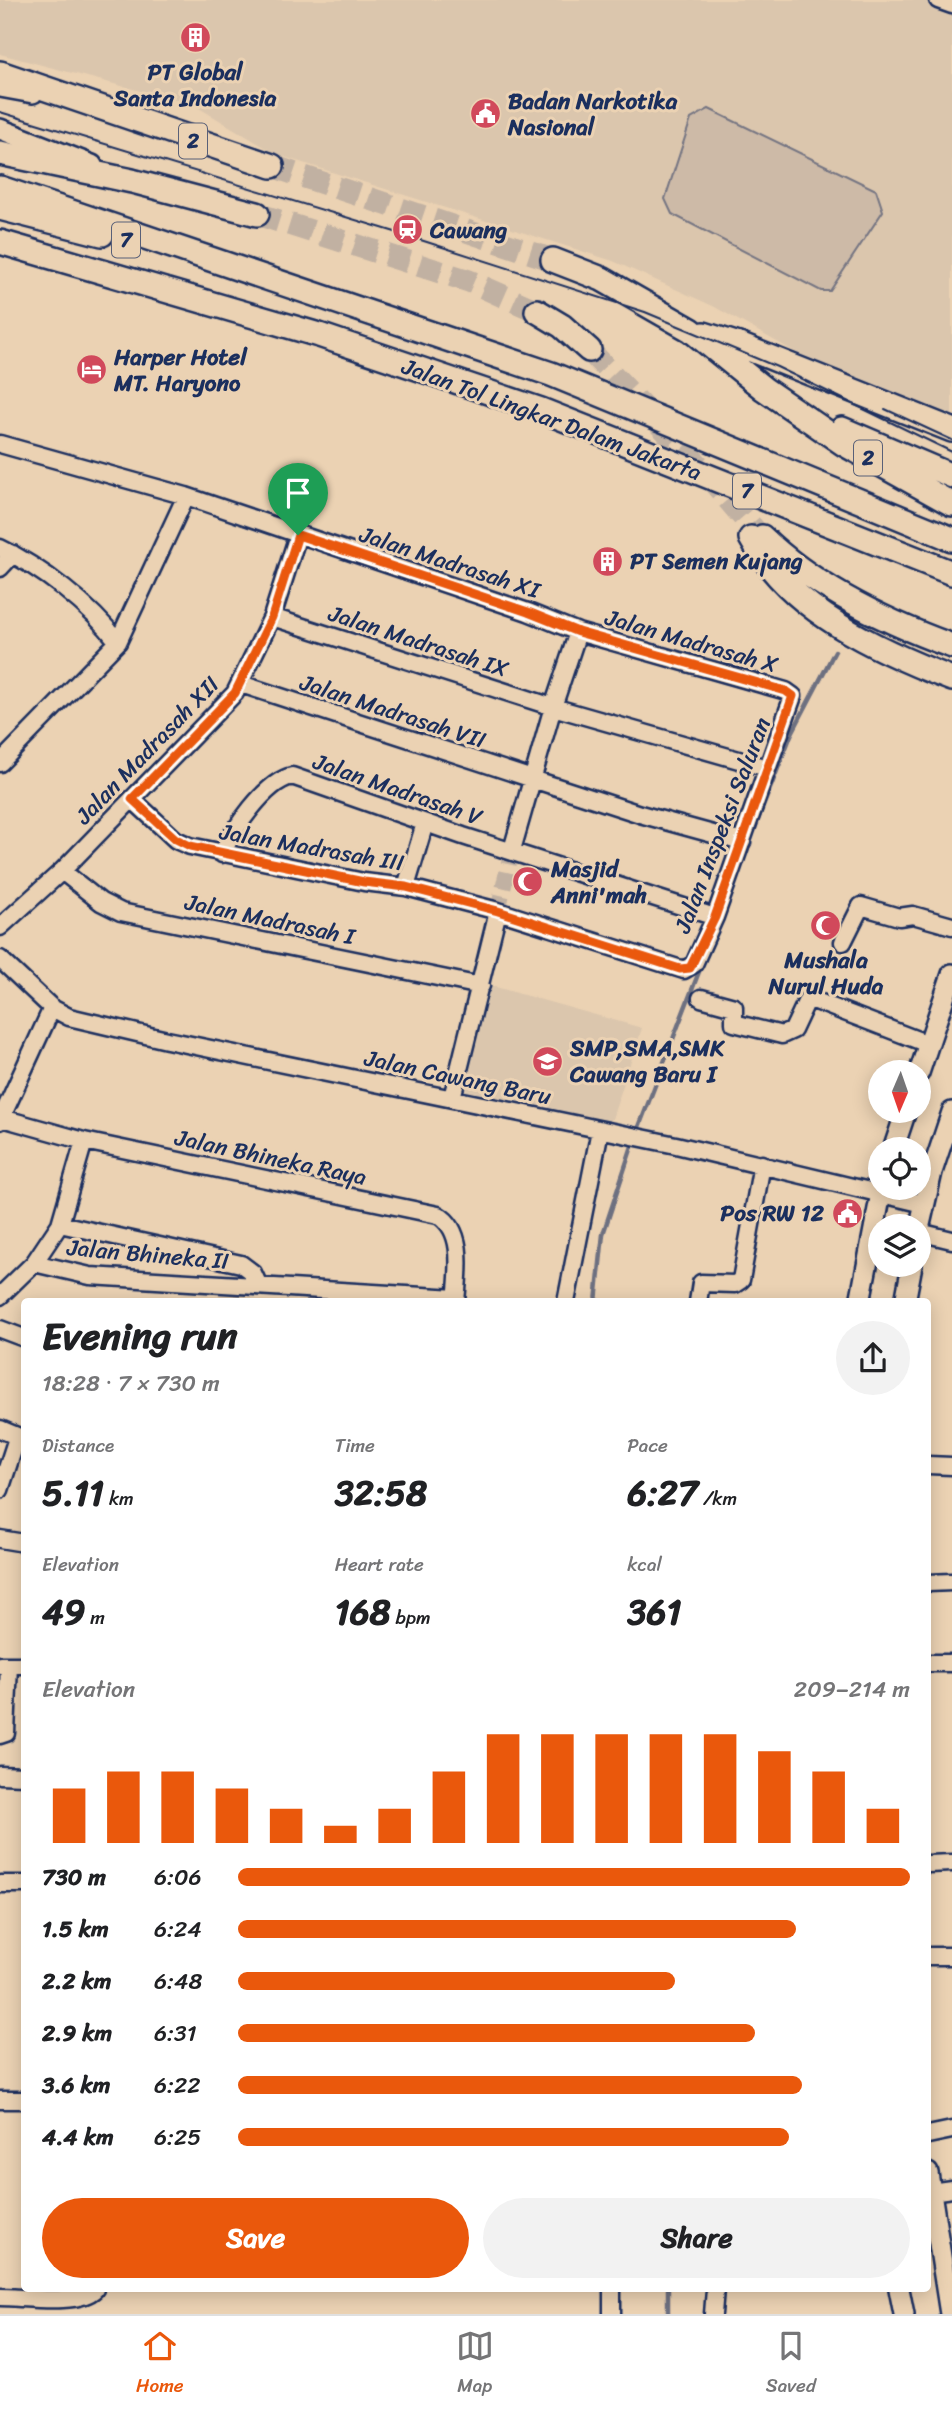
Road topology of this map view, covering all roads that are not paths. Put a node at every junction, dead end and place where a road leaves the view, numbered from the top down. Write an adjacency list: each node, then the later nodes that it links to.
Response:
1 (938, 0): 2 (street)
2 (952, 5)
3 (0, 73): 5 (highway, 2)
4 (0, 87): 5 (main road)
5 (114, 112): 8 (highway, 2)
6 (0, 129): 9 (main road)
7 (0, 153): 9 (highway, 2)
8 (272, 166)
9 (132, 181): 12 (highway, 2)
10 (0, 187): 16 (highway)
11 (0, 208): 16 (highway, 7)
12 (257, 214)
13 (0, 242): 17 (highway, 7)
14 (0, 252): 17 (highway)
15 (553, 260): 19 (highway, 2)
16 (252, 273): 28 (highway, Jalan Tol Lingkar Dalam Jakarta / 7)
17 (145, 282): 31 (highway, Jalan Tol Lingkar Dalam Jakarta / 7)
18 (537, 311): 20 (highway)
19 (691, 330): 21 (highway, 2); 22 (highway)
20 (589, 350)
21 (788, 405): 24 (highway, 2); 26 (highway, 2)
22 (952, 430)
23 (0, 444): 25 (street, Jalan Madrasah XI)
24 (952, 476)
25 (187, 496): 27 (street, Jalan Madrasah XI); 34 (street)
26 (952, 504)
27 (298, 535): 32 (street, Jalan Madrasah XII); 33 (street, Jalan Madrasah XI)
28 (952, 539)
29 (6, 551): 30 (street); 34 (street)
30 (0, 568)
31 (952, 573)
32 (272, 617): 37 (street, Jalan Madrasah XII); 39 (street, Jalan Madrasah IX)
33 (578, 632): 38 (street, Jalan Madrasah X); 39 (street)
34 (118, 642): 40 (street)
35 (952, 646): 36 (highway)
36 (952, 679)
37 (241, 684): 42 (street, Jalan Madrasah VII); 43 (street, Jalan Madrasah XII)
38 (793, 696): 41 (street, Jalan Inspeksi Saluran)
39 (553, 707): 41 (street, Jalan Madrasah IX); 42 (street)
40 (0, 763)
41 (767, 768): 45 (street, Jalan Inspeksi Saluran)
42 (531, 779): 45 (street, Jalan Madrasah VII); 46 (street)
43 (132, 799): 47 (street, Jalan Madrasah III); 48 (street, Jalan Madrasah XII)
44 (425, 822): 46 (street, Jalan Madrasah V); 47 (street, Jalan Madrasah V); 49 (street)
45 (742, 842): 51 (street, Jalan Inspeksi Saluran)
46 (512, 850): 51 (street, Jalan Madrasah V)
47 (222, 854): 49 (street, Jalan Madrasah III)
48 (62, 871): 53 (street, Jalan Madrasah XII); 58 (street, Jalan Madrasah I)
49 (406, 887): 50 (street, Jalan Madrasah III)
50 (498, 911): 56 (street, Jalan Madrasah III); 58 (street)
51 (715, 917): 56 (street, Jalan Inspeksi Saluran)
52 (952, 926): 54 (street)
53 (0, 927)
54 (843, 943)
55 (0, 959): 60 (street, Jalan Cawang Baru)
56 (690, 968)
57 (952, 974): 61 (main road)
58 (481, 986): 63 (street)
59 (701, 998): 61 (street)
60 (52, 1008): 63 (street, Jalan Cawang Baru); 65 (street, Jalan Bhineka Raya)
61 (928, 1044): 62 (main road)
62 (923, 1060)
63 (452, 1098): 66 (street, Jalan Cawang Baru)
64 (952, 1112): 72 (main road)
65 (1, 1119): 67 (street, Jalan Bhineka Raya)
66 (600, 1130): 68 (street, Jalan Cawang Baru); 83 (street)
67 (84, 1141): 74 (street); 82 (street, Jalan Bhineka Raya)
68 (762, 1164): 69 (street, Jalan Cawang Baru); 84 (street)
69 (868, 1187)
70 (880, 1200): 85 (main road)
71 (913, 1200): 72 (street, Jalan Cawang Baru)
72 (925, 1204): 73 (main road)
73 (923, 1214)
74 (60, 1224): 77 (street); 79 (street, Jalan Bhineka II)
75 (931, 1234): 76 (street)
76 (952, 1240)
77 (34, 1263): 79 (street, Jalan Bhineka II); 80 (street)
78 (910, 1277): 86 (main road)
79 (259, 1286): 81 (street, Jalan Bhineka II)
80 (0, 1296)
81 (428, 1298)
82 (456, 1298)
83 (567, 1298)
84 (699, 1298)
85 (861, 1298)
86 (906, 1298)
87 (0, 1329): 88 (street)
88 (21, 1337)
89 (0, 1429): 90 (street)
90 (21, 1439): 93 (street)
91 (931, 1465): 92 (street)
92 (952, 1466)
93 (0, 1490)
94 (0, 1539): 95 (street)
95 (21, 1542)
96 (952, 1582): 97 (street)
97 (931, 1583)
98 (931, 1663): 99 (street)
99 (952, 1663)
100 (11, 1665): 101 (street)
101 (0, 1735)
102 (0, 1775): 103 (street)
103 (21, 1776)
104 (952, 1863): 105 (street)
105 (931, 1864)
106 (0, 1884): 107 (street)
107 (21, 1884)
108 (931, 1956): 109 (street)
109 (952, 1956)
110 (0, 2100): 111 (street)
111 (21, 2100)
112 (952, 2130): 113 (street)
113 (931, 2134)
114 (931, 2184): 115 (street)
115 (952, 2189)
116 (931, 2194): 117 (main road)
117 (949, 2289): 126 (main road)
118 (92, 2292): 122 (street)
119 (612, 2292): 123 (street)
120 (715, 2292): 124 (street)
121 (900, 2292): 125 (main road)
122 (0, 2297)
123 (612, 2314)
124 (713, 2314)
125 (904, 2314)
126 (950, 2314)

